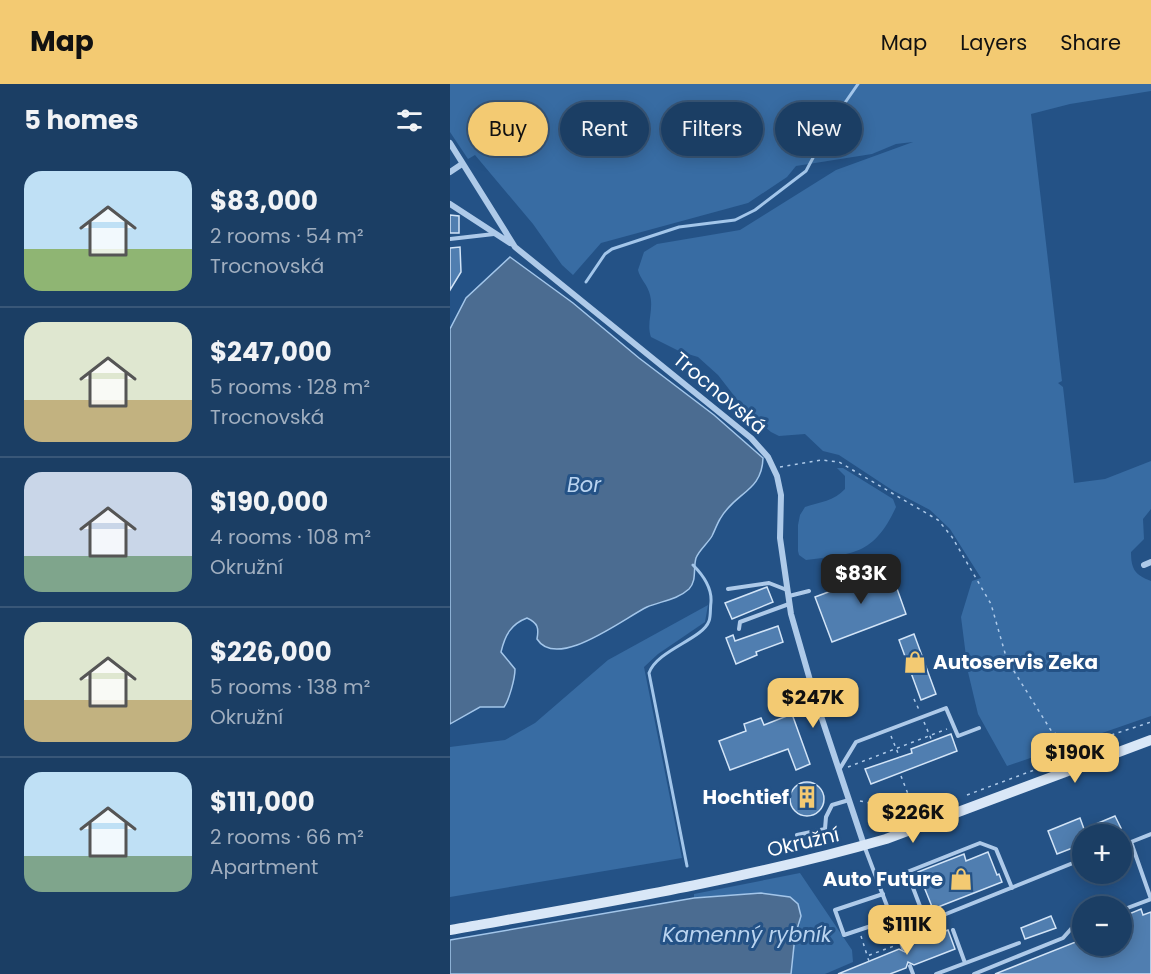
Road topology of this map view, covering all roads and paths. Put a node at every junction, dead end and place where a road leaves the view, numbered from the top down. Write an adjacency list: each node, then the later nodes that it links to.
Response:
1 (450, 143): 2 (street, Trocnovská)
2 (462, 164): 3 (street); 7 (street, Trocnovská)
3 (450, 172)
4 (450, 204): 5 (street)
5 (497, 233): 6 (lane); 7 (street)
6 (450, 239)
7 (515, 247): 8 (street, Trocnovská)
8 (774, 468): 13 (street, Trocnovská); 19 (path)
9 (1151, 562): 10 (street)
10 (1144, 565)
11 (728, 589): 13 (lane)
12 (809, 591): 13 (lane)
13 (788, 597): 14 (lane); 23 (street, Trocnovská)
14 (739, 629)
15 (1151, 722): 25 (path)
16 (954, 726): 17 (lane); 18 (lane); 21 (path)
17 (979, 728)
18 (888, 730): 21 (path); 23 (lane)
19 (1066, 738)
20 (1151, 740): 33 (main road, Okružní)
21 (896, 749): 22 (path); 23 (path)
22 (900, 758)
23 (839, 771): 26 (street, Trocnovská)
24 (901, 776): 28 (path)
25 (967, 795)
26 (849, 800): 31 (lane); 33 (street, Trocnovská)
27 (860, 801): 28 (path)
28 (915, 812): 29 (path)
29 (918, 816)
30 (1151, 834): 32 (lane)
31 (797, 835)
32 (1132, 842)
33 (864, 845): 37 (lane); 42 (main road, Okružní)
34 (1132, 845): 38 (lane)
35 (1072, 863): 36 (lane)
36 (1011, 888): 36 (lane)
37 (883, 894): 40 (lane); 43 (lane)
38 (1151, 899): 39 (lane)
39 (1132, 906)
40 (892, 919): 43 (lane); 46 (lane)
41 (1072, 929): 53 (lane)
42 (450, 930)
43 (858, 930): 47 (path)
44 (953, 930): 49 (lane)
45 (1019, 943): 49 (lane)
46 (902, 946): 47 (path)
47 (867, 956): 48 (path)
48 (869, 961)
49 (964, 963): 52 (lane)
50 (910, 966): 51 (lane)
51 (913, 974)
52 (936, 974)
53 (974, 974)

